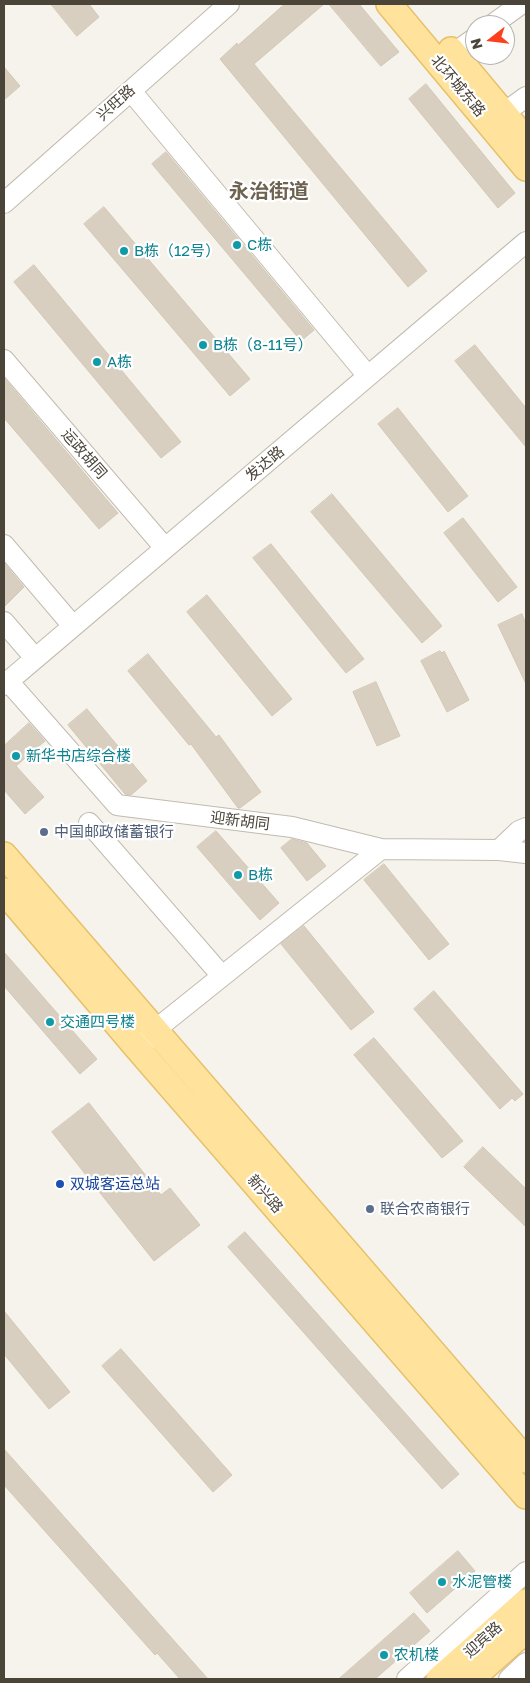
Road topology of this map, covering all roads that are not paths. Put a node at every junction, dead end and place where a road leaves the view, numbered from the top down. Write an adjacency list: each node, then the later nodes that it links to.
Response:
1 (229, 4): 8 (street, 兴旺路)
2 (390, 4): 12 (main road, 北环城东路)
3 (412, 4): 7 (main road, 北环城东路)
4 (521, 4): 5 (street)
5 (506, 15)
6 (465, 45): 7 (street)
7 (453, 54): 10 (main road, 北环城东路)
8 (131, 90): 13 (street, 兴旺路); 16 (street)
9 (526, 97): 10 (street)
10 (504, 113): 11 (main road, 北环城东路)
11 (526, 140)
12 (526, 168)
13 (4, 203)
14 (526, 242): 16 (street, 发达路)
15 (4, 360): 18 (street, 运政胡同)
16 (368, 376): 18 (street, 发达路)
17 (4, 545): 20 (street)
18 (165, 548): 20 (street, 发达路)
19 (4, 622): 21 (street)
20 (73, 626): 21 (street, 发达路)
21 (35, 658): 22 (street, 发达路)
22 (6, 683): 25 (street, 迎新胡同)
23 (89, 823): 30 (street)
24 (526, 828): 26 (street)
25 (381, 848): 26 (street, 迎新胡同); 30 (street)
26 (499, 850): 27 (street, 迎新胡同)
27 (526, 853)
28 (4, 855): 31 (main road, 新兴路)
29 (4, 891): 32 (main road, 新兴路)
30 (222, 976): 31 (street)
31 (155, 1030): 32 (street); 33 (main road, 新兴路)
32 (138, 1049): 34 (main road, 新兴路)
33 (526, 1460)
34 (526, 1496)
35 (526, 1572): 39 (street)
36 (526, 1602): 40 (main road, 迎宾路)
37 (526, 1630): 41 (main road, 迎宾路)
38 (526, 1664): 42 (street)
39 (407, 1679)
40 (439, 1679)
41 (471, 1679)
42 (508, 1679)

